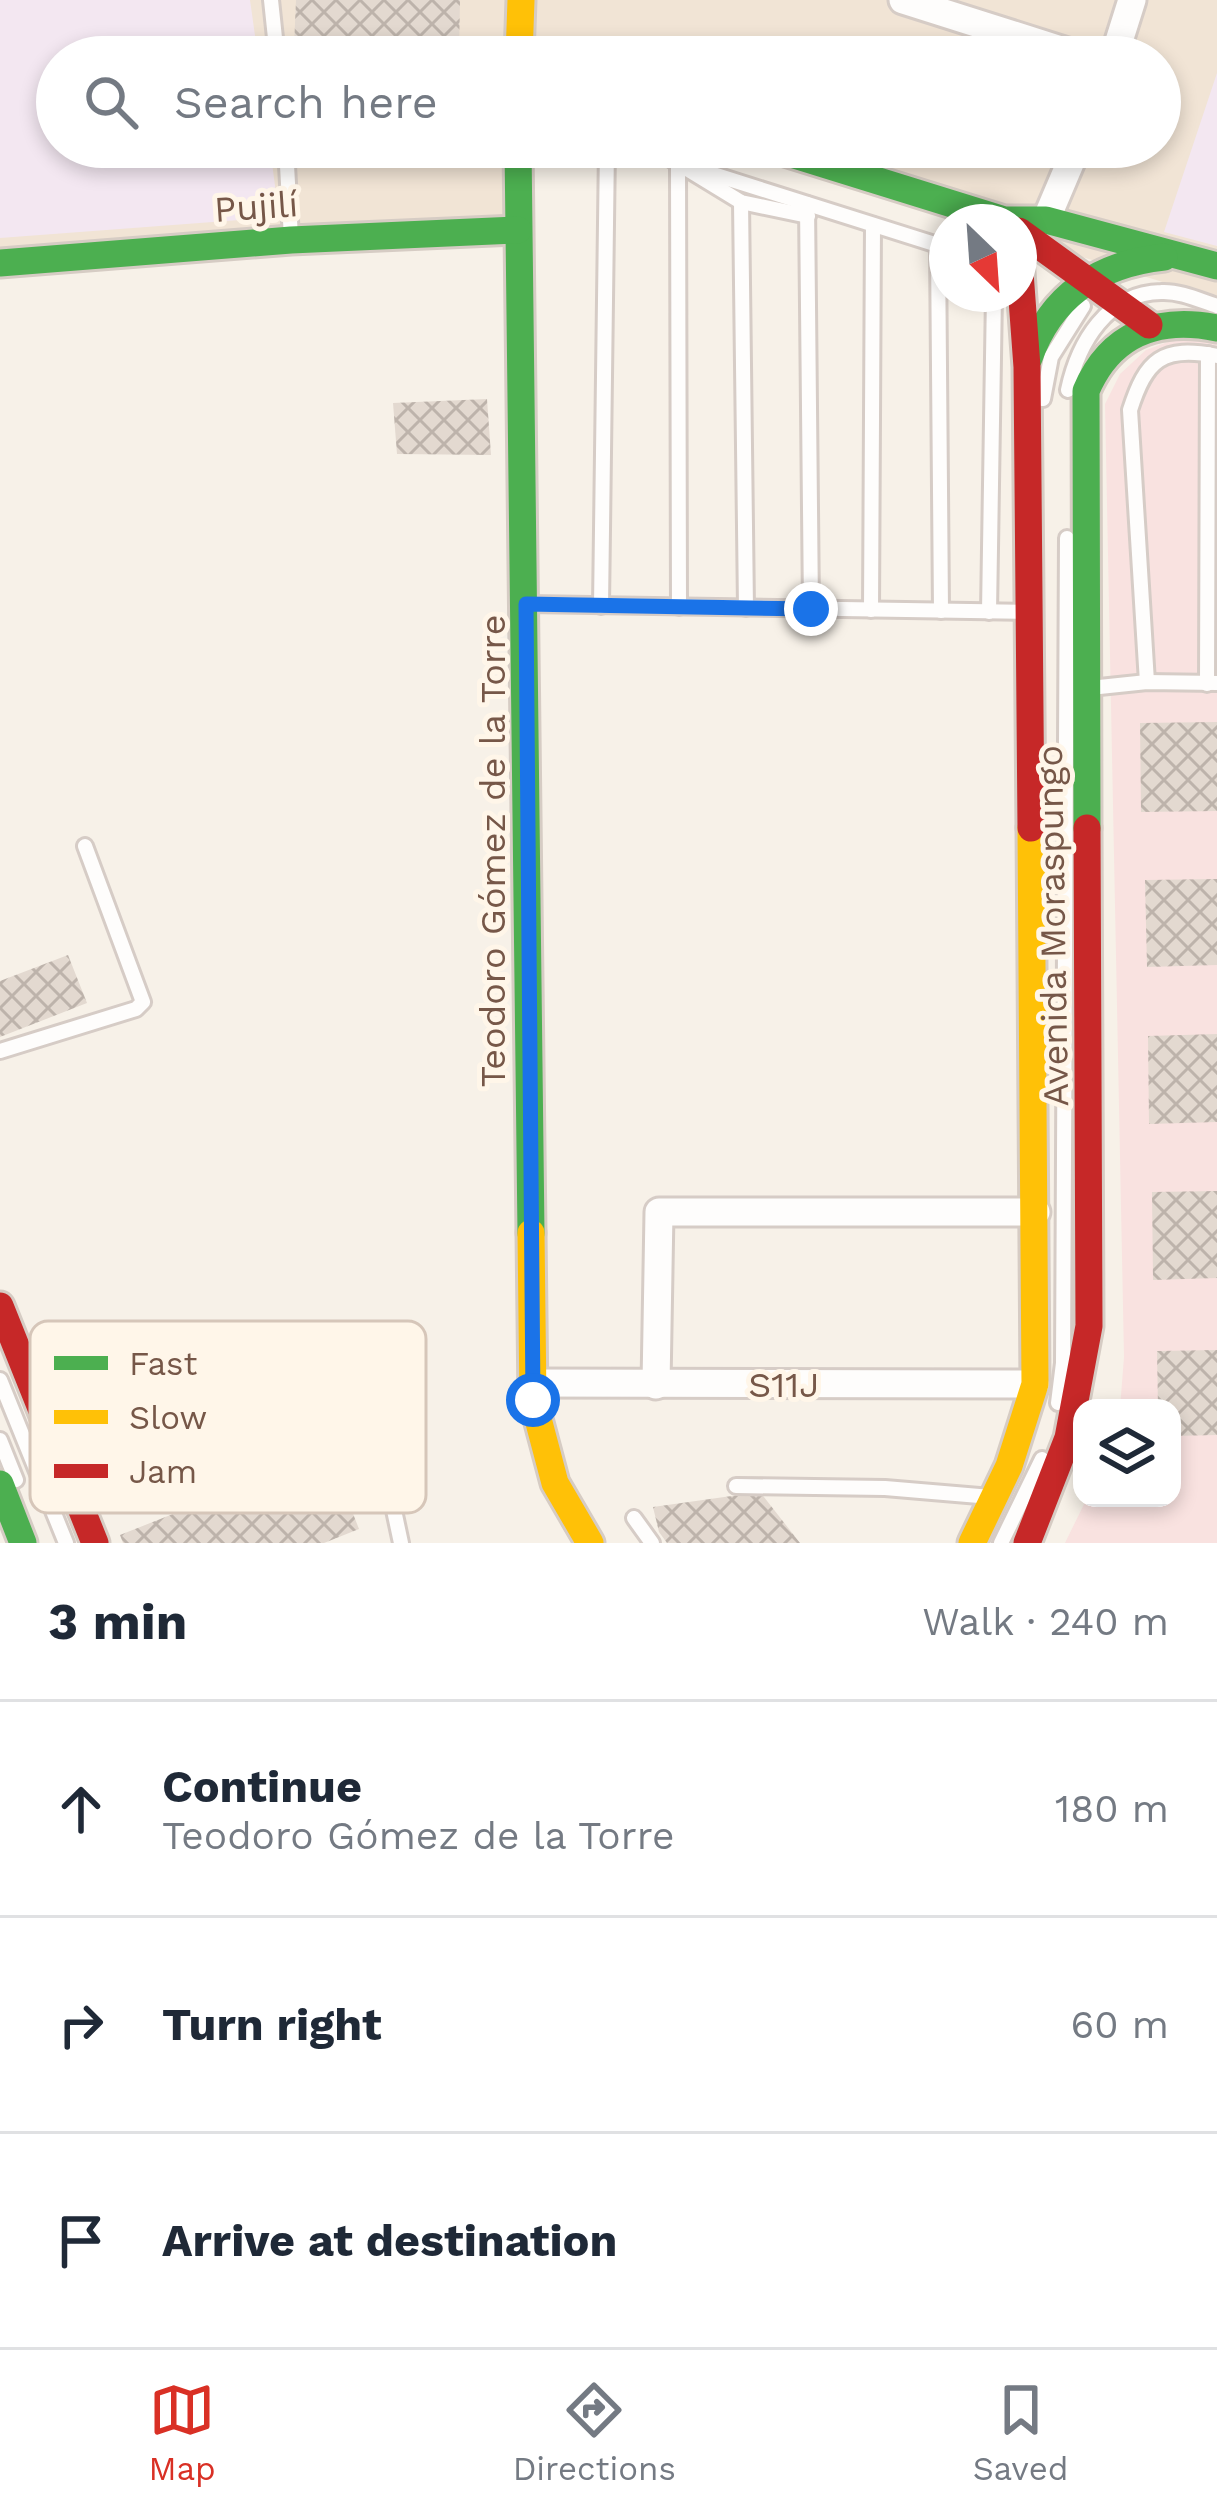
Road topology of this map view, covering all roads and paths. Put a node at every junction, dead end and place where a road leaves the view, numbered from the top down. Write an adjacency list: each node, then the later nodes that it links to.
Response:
1 (271, 0): 5 (lane)
2 (521, 0): 6 (street)
3 (903, 0): 7 (street)
4 (1132, 0): 8 (street)
5 (275, 36)
6 (520, 36)
7 (1017, 36)
8 (1121, 36)
9 (287, 168): 24 (lane)
10 (518, 168): 23 (street, Teodoro Gómez de la Torre)
11 (607, 168): 42 (lane)
12 (678, 168): 43 (lane)
13 (683, 168): 17 (lane)
14 (703, 168): 19 (lane)
15 (834, 168): 18 (street)
16 (1068, 168): 20 (street)
17 (741, 202): 19 (lane); 44 (lane)
18 (947, 204)
19 (807, 210): 22 (lane); 45 (lane)
20 (1046, 220): 21 (street); 27 (street)
21 (1037, 221)
22 (873, 225): 25 (lane); 46 (lane)
23 (518, 230): 24 (street, Pujilí); 41 (street, Teodoro Gómez de la Torre)
24 (291, 239): 28 (street, Pujilí)
25 (929, 243)
26 (1037, 244): 30 (street)
27 (1205, 262): 30 (street)
28 (0, 263)
29 (1217, 275): 30 (lane)
30 (1102, 291): 31 (lane); 35 (street); 37 (street, Avenida Moraspungo); 38 (lane); 79 (lane)
31 (1217, 306)
32 (943, 312): 47 (lane)
33 (994, 312): 48 (lane)
34 (1023, 312): 37 (street, Avenida Moraspungo)
35 (1149, 326): 36 (street); 51 (street, Avenida Moraspungo)
36 (1214, 346): 49 (lane); 50 (lane)
37 (1027, 367): 40 (street, Avenida Moraspungo)
38 (1068, 417)
39 (1067, 511): 61 (lane)
40 (1027, 601): 48 (lane); 54 (street, Avenida Moraspungo)
41 (526, 604): 42 (lane); 58 (street, Teodoro Gómez de la Torre)
42 (601, 606): 43 (lane)
43 (679, 607): 44 (lane)
44 (746, 608): 45 (lane)
45 (811, 609): 46 (lane)
46 (871, 610): 47 (lane)
47 (941, 611): 48 (lane)
48 (989, 612)
49 (1148, 682): 50 (lane); 51 (lane)
50 (1212, 683)
51 (1086, 689): 81 (street, Avenida Moraspungo)
52 (85, 846): 53 (lane)
53 (0, 1051)
54 (1036, 1212): 59 (street, Avenida Moraspungo); 60 (street)
55 (0, 1306): 57 (street)
56 (0, 1380): 64 (lane)
57 (30, 1381)
58 (533, 1384): 60 (street, S11J); 77 (street, Teodoro Gómez de la Torre)
59 (1035, 1384): 60 (street, S11J); 67 (street, Avenida Moraspungo)
60 (656, 1385)
61 (1057, 1412)
62 (0, 1440): 73 (lane)
63 (1047, 1444): 80 (lane)
64 (30, 1454)
65 (0, 1484): 72 (street)
66 (736, 1486): 67 (lane)
67 (996, 1498): 79 (street, Avenida Moraspungo)
68 (54, 1513): 74 (lane)
69 (83, 1513): 75 (street)
70 (395, 1513): 76 (lane)
71 (634, 1518): 78 (lane)
72 (23, 1543)
73 (41, 1543)
74 (66, 1543)
75 (95, 1543)
76 (401, 1543)
77 (590, 1543)
78 (652, 1543)
79 (975, 1543)
80 (1001, 1543)
81 (1027, 1543)

